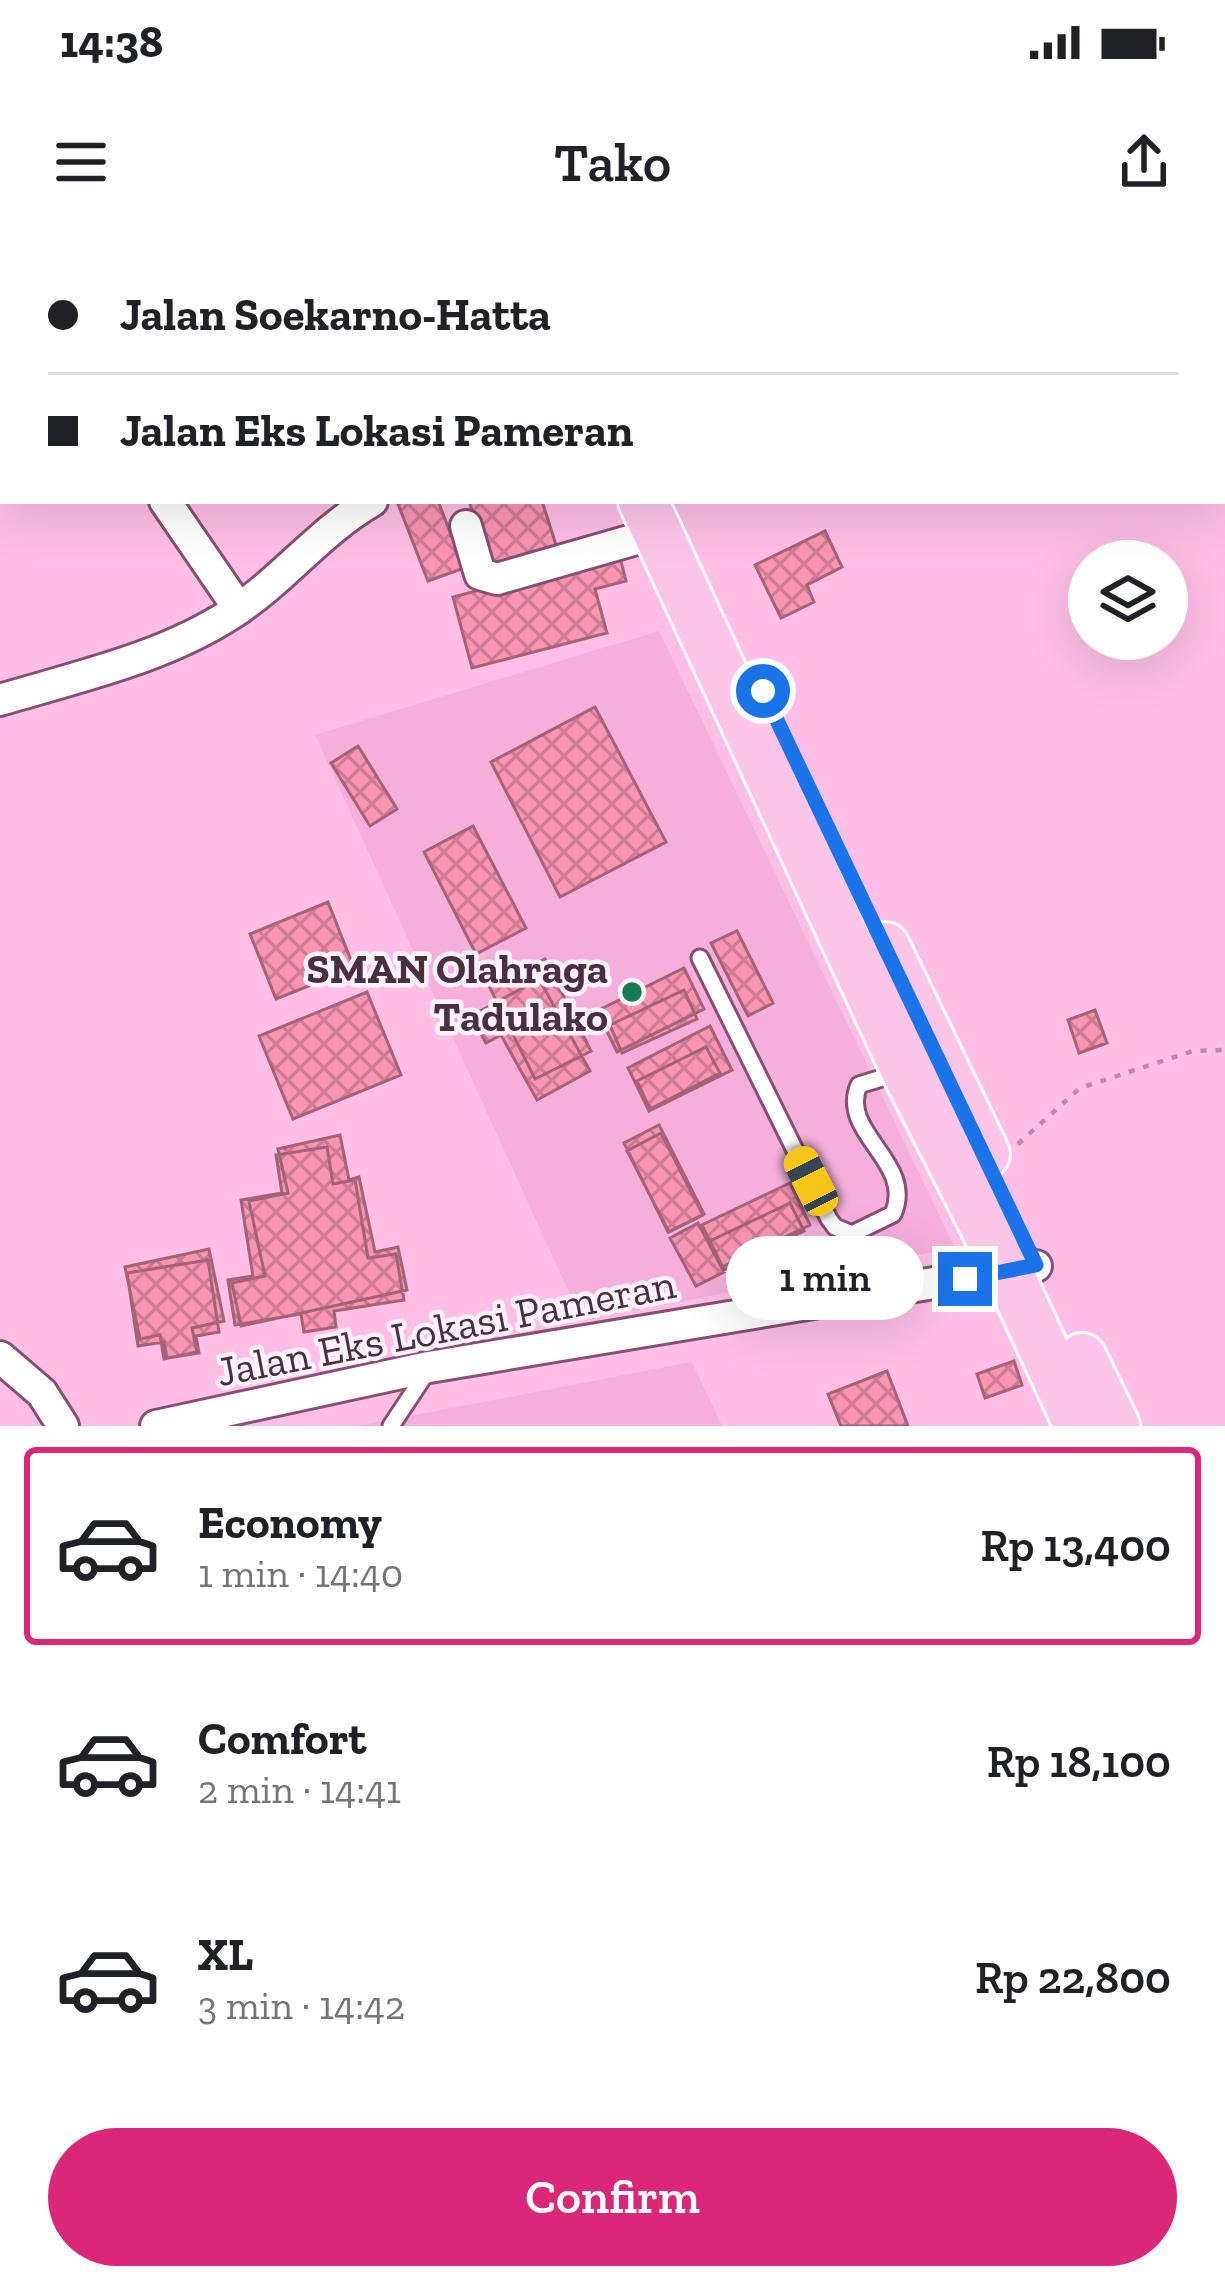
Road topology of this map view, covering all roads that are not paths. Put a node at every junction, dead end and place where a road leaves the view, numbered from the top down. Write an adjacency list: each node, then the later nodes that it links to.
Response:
1 (167, 504): 5 (street)
2 (368, 504): 5 (street)
3 (660, 512): 4 (street); 8 (main road); 9 (main road)
4 (466, 526)
5 (238, 609): 6 (street)
6 (0, 700)
7 (700, 958): 8 (lane)
8 (906, 1071): 9 (main road)
9 (1022, 1269): 11 (street, Jalan Eks Lokasi Pameran); 15 (main road); 16 (main road)
10 (0, 1357): 12 (street)
11 (429, 1367): 13 (street, Jalan Eks Lokasi Pameran); 14 (lane)
12 (63, 1426)
13 (155, 1426)
14 (391, 1426)
15 (1079, 1426)
16 (1115, 1426)

